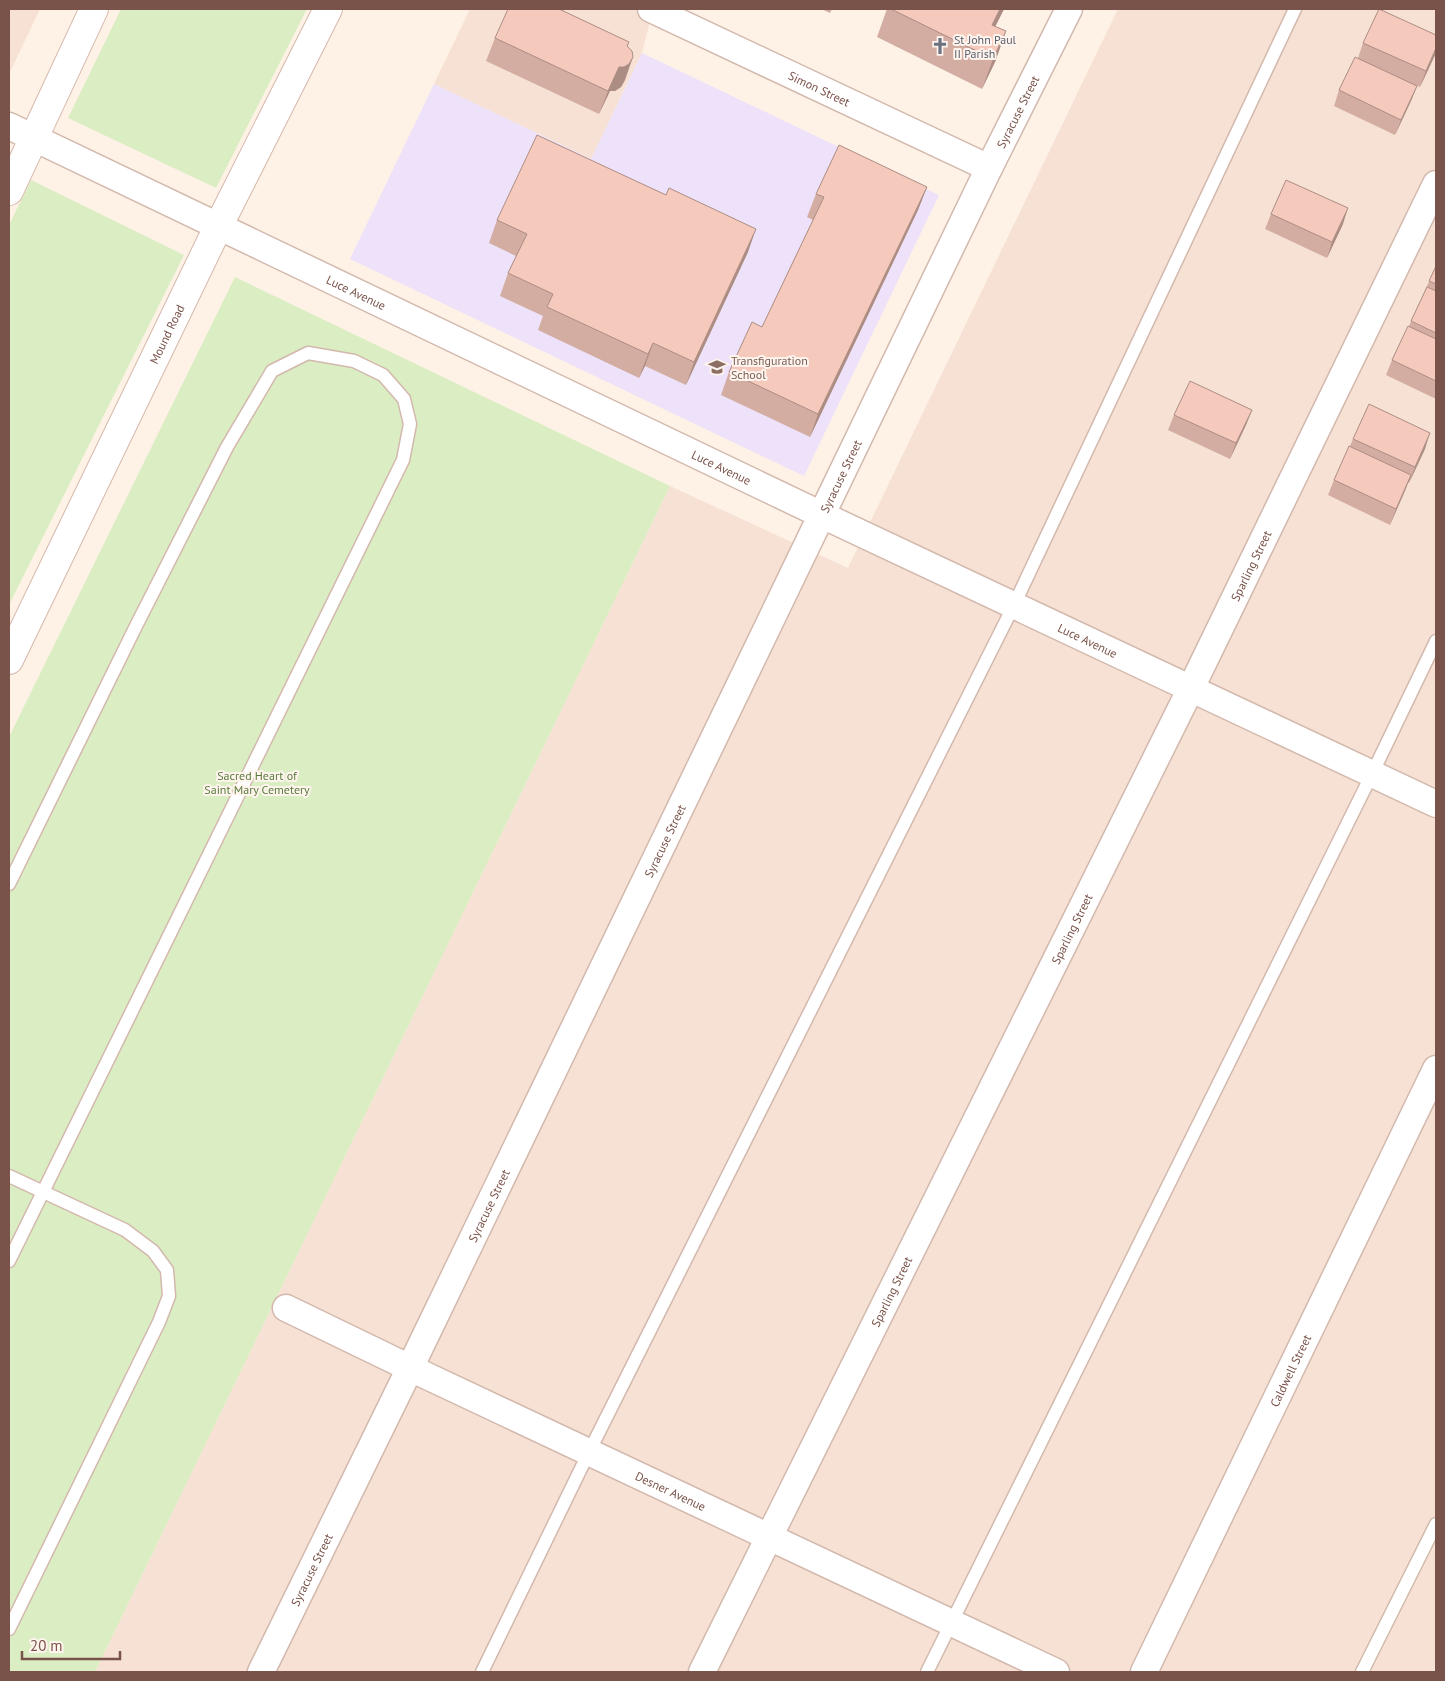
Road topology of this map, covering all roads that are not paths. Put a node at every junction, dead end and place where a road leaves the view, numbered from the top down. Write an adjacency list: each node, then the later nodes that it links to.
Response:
1 (94, 9): 7 (main road)
2 (328, 9): 11 (main road, Mound Road)
3 (1068, 9): 8 (street, Syracuse Street)
4 (1295, 9): 13 (lane)
5 (655, 10): 8 (street, Simon Street)
6 (9, 126): 7 (street, Luce Avenue)
7 (35, 138): 10 (main road); 11 (street, Luce Avenue)
8 (990, 168): 12 (street, Syracuse Street)
9 (1436, 184): 16 (street, Sparling Street)
10 (9, 191)
11 (218, 227): 12 (street, Luce Avenue); 15 (main road, Mound Road)
12 (822, 515): 13 (street, Luce Avenue); 25 (street, Syracuse Street)
13 (1014, 605): 16 (street, Luce Avenue); 26 (lane)
14 (1436, 641): 17 (lane)
15 (9, 660)
16 (1191, 688): 17 (street, Luce Avenue); 28 (street, Sparling Street)
17 (1372, 774): 18 (street, Luce Avenue); 29 (lane)
18 (1436, 804)
19 (9, 884): 22 (lane)
20 (1436, 1069): 36 (street, Caldwell Street)
21 (9, 1176): 22 (lane)
22 (42, 1191): 23 (lane); 30 (lane)
23 (9, 1261)
24 (286, 1308): 25 (street, Desner Avenue)
25 (410, 1368): 26 (street, Desner Avenue); 31 (street, Syracuse Street)
26 (589, 1452): 28 (street, Desner Avenue); 32 (lane)
27 (1436, 1524): 37 (lane)
28 (769, 1537): 29 (street, Desner Avenue); 33 (street, Sparling Street)
29 (951, 1623): 34 (lane); 35 (street, Desner Avenue)
30 (9, 1630)
31 (261, 1672)
32 (482, 1672)
33 (702, 1672)
34 (927, 1672)
35 (1056, 1672)
36 (1144, 1672)
37 (1362, 1672)

